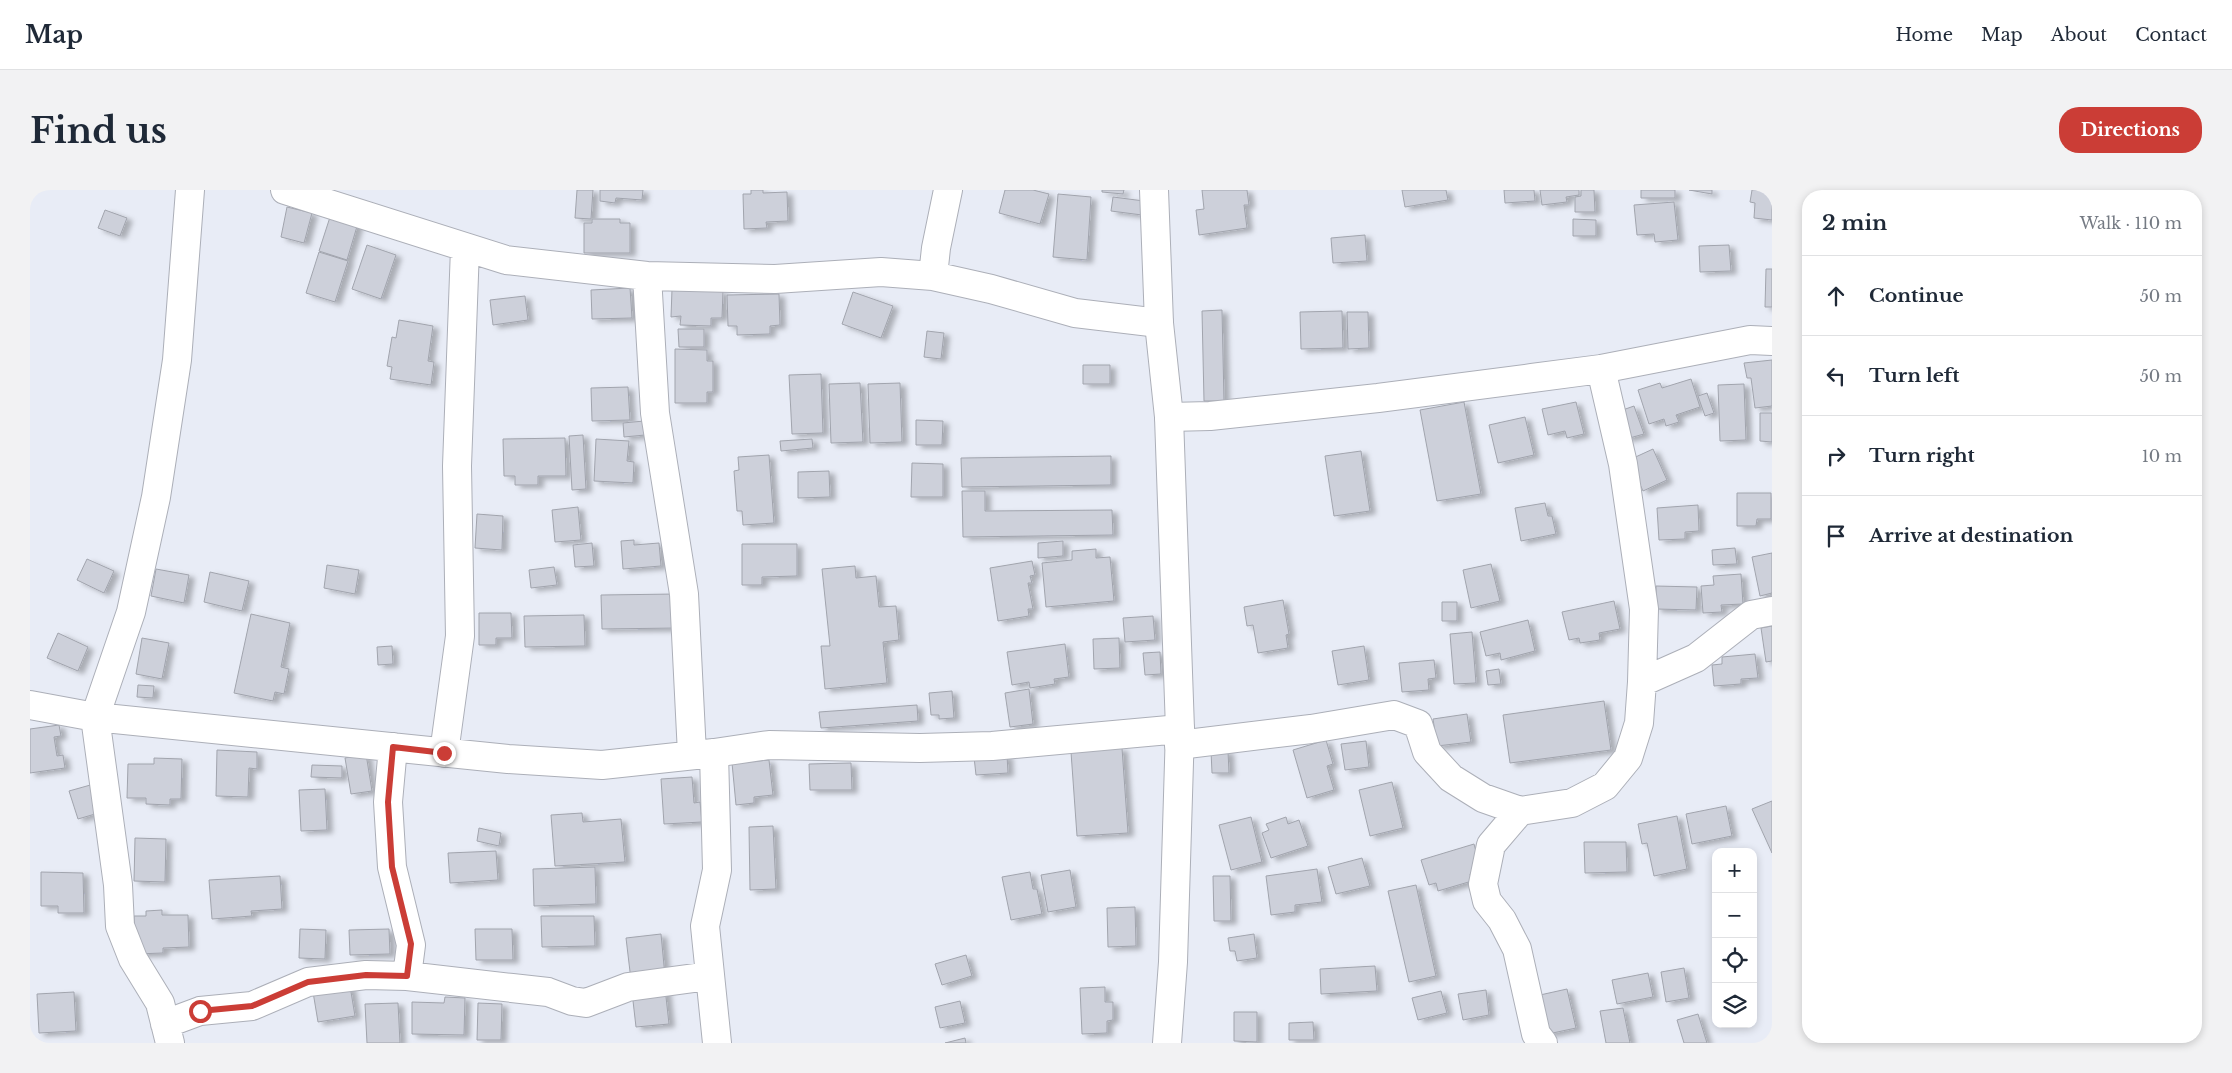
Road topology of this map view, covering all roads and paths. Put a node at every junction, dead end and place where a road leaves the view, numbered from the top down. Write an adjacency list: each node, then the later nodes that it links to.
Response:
1 (190, 190): 15 (street)
2 (284, 190): 5 (street)
3 (948, 190): 7 (street)
4 (1154, 190): 8 (street)
5 (465, 248): 6 (street); 18 (street)
6 (648, 276): 7 (street); 19 (street)
7 (933, 276): 8 (street)
8 (1159, 323): 11 (street)
9 (1772, 341): 10 (street)
10 (1601, 369): 11 (street); 13 (street)
11 (1169, 417): 16 (street)
12 (1772, 611): 13 (street)
13 (1642, 682): 20 (street)
14 (30, 705): 15 (street)
15 (95, 717): 17 (street); 23 (street)
16 (1179, 737): 19 (street); 20 (street); 25 (street)
17 (393, 747): 18 (street); 21 (street)
18 (444, 753): 19 (street)
19 (703, 754): 22 (street)
20 (1520, 811): 26 (street)
21 (407, 976): 22 (street); 23 (street)
22 (709, 976): 24 (street)
23 (168, 1034)
24 (717, 1043)
25 (1168, 1043)
26 (1543, 1043)

